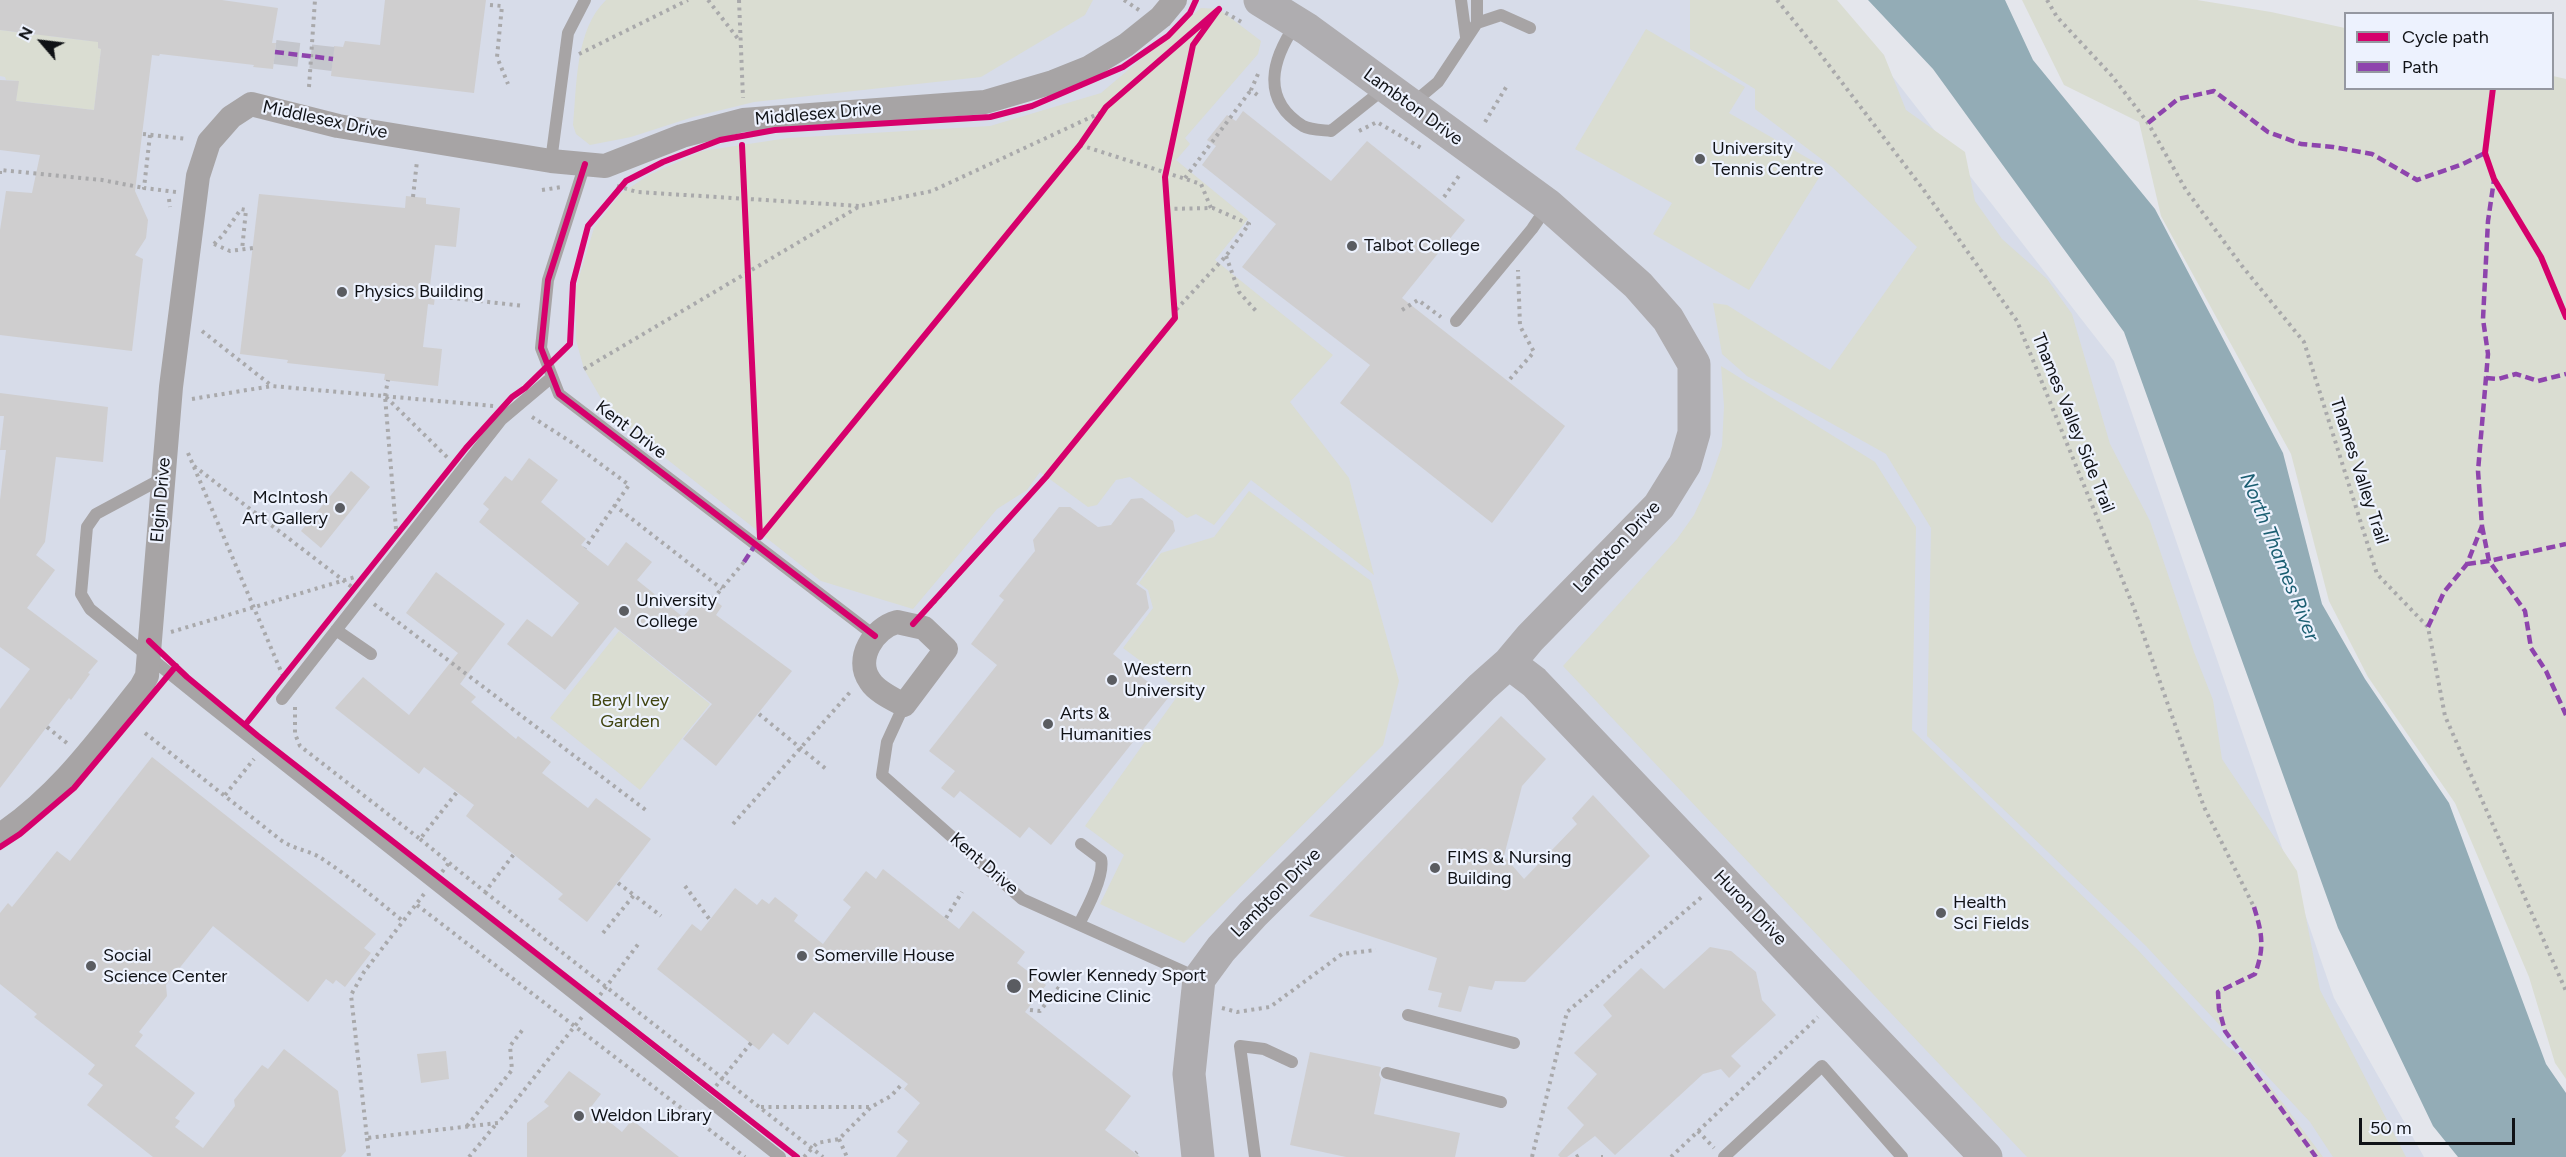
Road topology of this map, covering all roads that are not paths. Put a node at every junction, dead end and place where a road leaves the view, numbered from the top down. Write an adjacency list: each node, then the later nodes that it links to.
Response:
1 (585, 0): 12 (lane)
2 (1175, 0): 13 (street, Middlesex Drive)
3 (1461, 0): 9 (lane)
4 (1477, 0): 7 (lane)
5 (1254, 13): 6 (street, Lambton Drive)
6 (1297, 23): 10 (street, Lambton Drive); 10 (lane)
7 (1477, 23): 8 (lane); 9 (lane)
8 (1530, 28)
9 (1466, 37): 10 (lane)
10 (1398, 97): 14 (street, Lambton Drive)
11 (231, 117): 12 (street, Middlesex Drive); 17 (street, Elgin Drive)
12 (551, 160): 13 (street, Middlesex Drive)
13 (582, 174): 16 (lane, Kent Drive)
14 (1548, 205): 15 (lane); 22 (street, Lambton Drive)
15 (1453, 316)
16 (552, 377): 18 (lane); 19 (lane, Kent Drive)
17 (163, 478): 21 (street, Elgin Drive); 21 (lane)
18 (336, 630): 20 (lane); 23 (lane)
19 (874, 636): 24 (street); 24 (street, Kent Drive)
20 (371, 654)
21 (147, 656): 25 (street, Elgin Drive); 35 (lane)
22 (1509, 663): 28 (street, Lambton Drive); 39 (street, Huron Drive)
23 (282, 699)
24 (904, 705): 27 (lane, Kent Drive)
25 (0, 835)
26 (1081, 844): 27 (lane)
27 (1079, 924): 28 (lane, Kent Drive)
28 (1197, 989): 36 (street)
29 (1408, 1015): 30 (lane)
30 (1514, 1043)
31 (1292, 1062): 37 (lane)
32 (1387, 1073): 33 (lane)
33 (1501, 1102)
34 (1720, 1154): 38 (lane)
35 (780, 1157)
36 (1198, 1157)
37 (1256, 1157)
38 (1902, 1157)
39 (1986, 1157)

